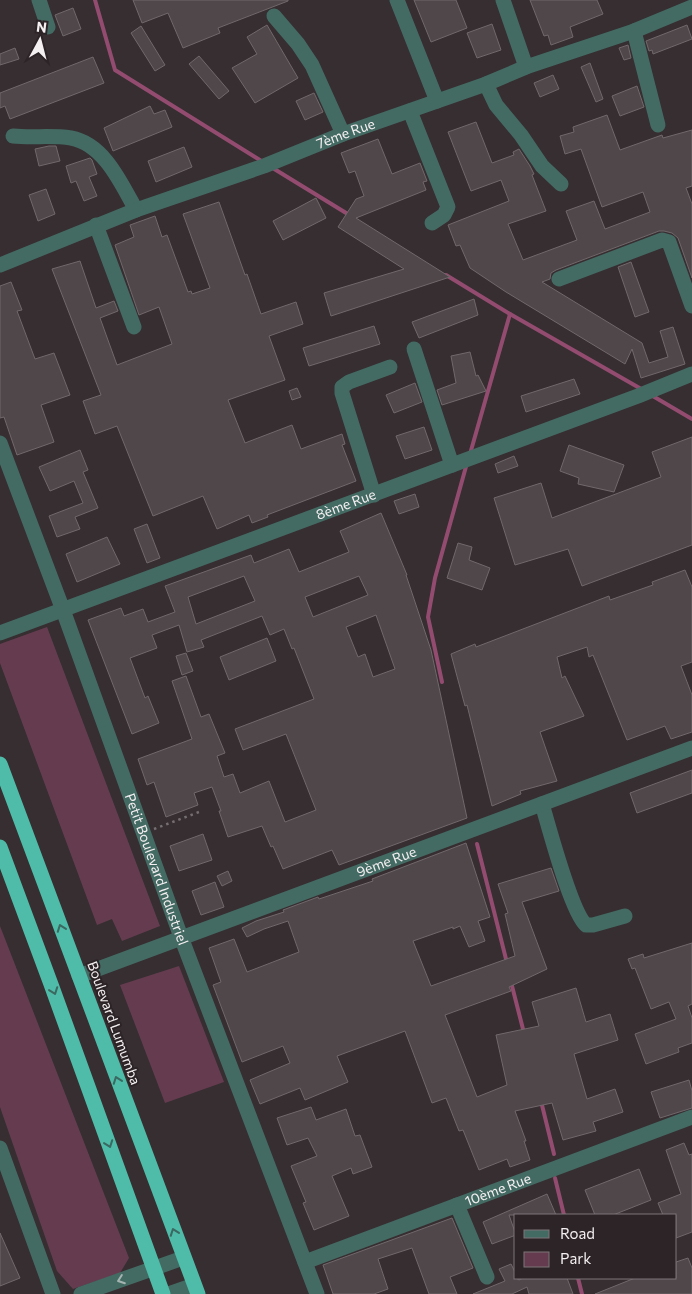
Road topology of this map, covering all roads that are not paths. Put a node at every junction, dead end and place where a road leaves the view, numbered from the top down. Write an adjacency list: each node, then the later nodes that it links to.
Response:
1 (39, 0): 6 (street)
2 (397, 0): 10 (street)
3 (504, 0): 8 (street)
4 (692, 7): 7 (street, 7ème Rue)
5 (274, 16): 13 (street)
6 (48, 27)
7 (634, 31): 8 (street, 7ème Rue); 12 (street)
8 (526, 67): 9 (street, 7ème Rue)
9 (486, 84): 10 (street, 7ème Rue); 15 (street)
10 (437, 101): 11 (street, 7ème Rue)
11 (410, 111): 13 (street, 7ème Rue); 17 (street)
12 (658, 125)
13 (343, 134): 16 (street, 7ème Rue)
14 (13, 136): 16 (street)
15 (560, 184)
16 (136, 210): 18 (street, 7ème Rue)
17 (432, 223)
18 (96, 225): 19 (street, 7ème Rue); 22 (street)
19 (0, 265)
20 (559, 279): 21 (street)
21 (692, 306)
22 (134, 327)
23 (414, 349): 27 (street)
24 (390, 368): 28 (street)
25 (692, 374): 27 (street, 8ème Rue)
26 (0, 443): 29 (street, Petit Boulevard Industriel)
27 (452, 465): 28 (street, 8ème Rue)
28 (374, 494): 29 (street, 8ème Rue)
29 (63, 610): 30 (street, 8ème Rue); 36 (street, Petit Boulevard Industriel)
30 (0, 633)
31 (692, 748): 33 (street, 9ème Rue)
32 (0, 764): 37 (highway, Boulevard Lumumba, one-way to 32)
33 (542, 804): 35 (street); 36 (street, 9ème Rue)
34 (0, 847): 43 (highway, one-way to 43)
35 (625, 916)
36 (181, 938): 37 (street, 9ème Rue); 42 (street, Petit Boulevard Industriel)
37 (79, 976): 41 (highway, Boulevard Lumumba, one-way to 37)
38 (692, 1117): 40 (street, 10ème Rue)
39 (0, 1148): 46 (street)
40 (457, 1205): 42 (street, 10ème Rue); 44 (street)
41 (183, 1258): 43 (street); 45 (highway, Boulevard Lumumba)
42 (305, 1262): 50 (street, Petit Boulevard Industriel)
43 (153, 1268): 47 (street, one-way to 47); 48 (highway)
44 (487, 1277)
45 (196, 1289): 49 (street)
46 (53, 1294)
47 (82, 1294)
48 (163, 1294)
49 (168, 1294)
50 (316, 1294)

